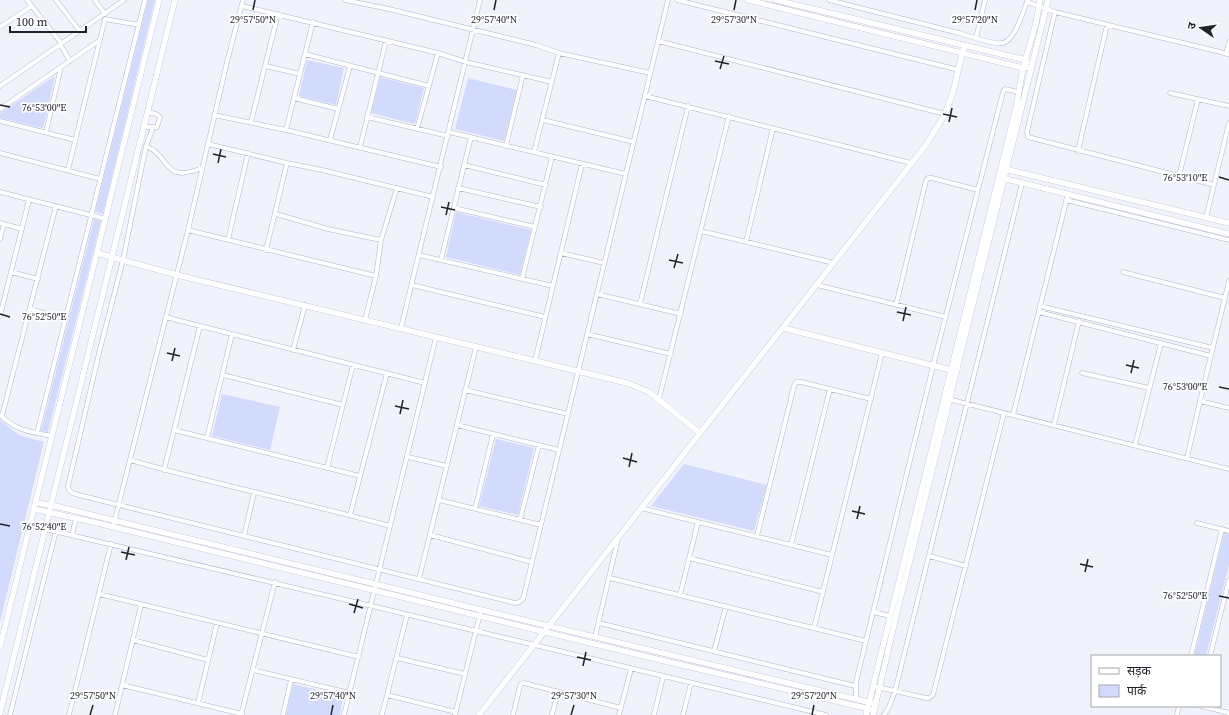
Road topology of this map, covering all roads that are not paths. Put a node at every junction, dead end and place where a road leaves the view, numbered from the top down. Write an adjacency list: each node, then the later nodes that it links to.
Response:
1 (27, 0): 22 (street)
2 (56, 0): 35 (street)
3 (95, 0): 28 (street)
4 (124, 0): 28 (street)
5 (140, 0): 19 (street)
6 (159, 0): 135 (street)
7 (175, 0): 74 (street)
8 (243, 0): 23 (street)
9 (345, 0): 36 (street)
10 (480, 0): 36 (street)
11 (668, 0): 40 (street)
12 (677, 0): 57 (street)
13 (748, 0): 26 (street)
14 (776, 0): 21 (street)
15 (828, 0): 37 (street)
16 (986, 0): 37 (street)
17 (1040, 0): 24 (street)
18 (1048, 0): 25 (street)
19 (145, 1): 33 (street)
20 (1027, 1): 24 (street); 37 (street)
21 (796, 2): 26 (street); 43 (street)
22 (32, 6): 34 (street); 42 (street)
23 (242, 6): 29 (street); 76 (street)
24 (1039, 6): 25 (street); 49 (street)
25 (1046, 8): 27 (street); 54 (street)
26 (793, 11): 46 (street)
27 (1055, 12): 32 (street); 98 (street)
28 (105, 13): 30 (street); 35 (street)
29 (278, 14): 31 (street); 52 (street)
30 (105, 19): 33 (street); 38 (street)
31 (313, 22): 39 (street); 47 (street)
32 (1107, 25): 48 (street); 98 (street)
33 (139, 26): 115 (street)
34 (0, 27)
35 (79, 30): 42 (street)
36 (472, 30): 45 (street); 51 (street)
37 (976, 38)
38 (100, 40): 50 (street); 91 (street)
39 (386, 41): 44 (street); 58 (street)
40 (658, 41): 59 (street); 75 (street)
41 (1229, 42): 48 (street)
42 (60, 44): 50 (street); 63 (street)
43 (964, 46): 46 (street); 49 (street)
44 (438, 53): 51 (street); 64 (street)
45 (559, 53): 59 (street); 62 (street)
46 (963, 53): 56 (street); 57 (street)
47 (305, 54): 53 (street); 60 (street)
48 (1228, 54)
49 (1026, 60): 54 (street); 56 (street)
50 (70, 61): 55 (street)
51 (466, 62): 61 (street); 89 (street)
52 (266, 66): 60 (street); 81 (street)
53 (350, 66): 58 (street); 73 (street)
54 (1031, 66): 56 (street); 111 (street)
55 (61, 67): 72 (street); 88 (street)
56 (1023, 68): 65 (street)
57 (958, 70): 75 (street)
58 (378, 73): 64 (street); 78 (street)
59 (650, 73): 67 (street)
60 (300, 74): 68 (street)
61 (523, 75): 62 (street); 96 (street)
62 (552, 82): 79 (street)
63 (0, 86)
64 (429, 86): 85 (street)
65 (1019, 92): 109 (street); 122 (street)
66 (1170, 93): 69 (street)
67 (645, 96): 70 (street); 93 (street)
68 (294, 98): 73 (street); 87 (street)
69 (1198, 99): 71 (street); 113 (street)
70 (688, 106): 77 (street); 170 (street)
71 (1229, 106)
72 (0, 109)
73 (338, 109): 92 (street)
74 (148, 112): 83 (street); 84 (street)
75 (945, 114): 104 (street)
76 (214, 115): 81 (street); 94 (street)
77 (729, 116): 86 (street); 141 (street)
78 (368, 117): 85 (street); 97 (street)
79 (543, 120): 93 (street); 100 (street)
80 (0, 121): 88 (street)
81 (251, 122): 87 (street)
82 (1229, 123): 119 (street)
83 (144, 127): 84 (street); 152 (street)
84 (153, 128): 95 (street)
85 (417, 128): 89 (street)
86 (773, 128): 104 (street); 147 (street)
87 (286, 130): 92 (street)
88 (46, 132): 91 (street)
89 (449, 134): 90 (street); 107 (street)
90 (471, 137): 96 (street); 106 (street)
91 (76, 140): 110 (street)
92 (330, 140): 97 (street)
93 (634, 142): 112 (street)
94 (208, 144): 101 (street); 108 (street)
95 (146, 146): 108 (street); 153 (street)
96 (506, 146): 100 (street)
97 (360, 147): 107 (street)
98 (1078, 151): 113 (street)
99 (0, 152): 110 (street)
100 (534, 152): 102 (street)
101 (248, 153): 103 (street); 144 (street)
102 (552, 157): 105 (street); 118 (street)
103 (287, 163): 120 (street); 132 (street)
104 (911, 163): 155 (street)
105 (582, 164): 112 (street); 150 (street)
106 (464, 165): 118 (street); 121 (street)
107 (441, 167): 125 (street)
108 (202, 168): 140 (street)
109 (1000, 168): 111 (street); 114 (street)
110 (68, 170): 115 (street)
111 (1007, 170): 116 (street); 127 (street)
112 (626, 174): 156 (street)
113 (1179, 176): 119 (street)
114 (998, 177): 116 (street); 201 (street)
115 (100, 179): 133 (street)
116 (1004, 179): 117 (street); 212 (street)
117 (1022, 183): 124 (street); 214 (street)
118 (546, 185): 129 (street)
119 (1214, 185): 134 (street)
120 (396, 188): 125 (street); 145 (street)
121 (458, 188): 129 (street); 130 (street)
122 (978, 190): 172 (street); 181 (street)
123 (0, 192): 126 (street)
124 (1067, 197): 131 (street); 173 (street)
125 (433, 198): 151 (street)
126 (29, 200): 128 (street); 139 (street)
127 (1134, 200): 131 (street); 134 (street)
128 (56, 206): 133 (street); 161 (street)
129 (541, 207): 138 (street)
130 (454, 208): 138 (street); 154 (street)
131 (1131, 213): 142 (street); 146 (street)
132 (276, 214): 145 (street); 148 (street)
133 (91, 215): 135 (street); 182 (street)
134 (1206, 218): 136 (street)
135 (106, 219): 149 (street)
136 (1229, 223)
137 (2, 224): 139 (street); 143 (street)
138 (535, 227): 162 (street)
139 (22, 229): 157 (street)
140 (188, 230): 144 (street); 159 (street)
141 (701, 231): 147 (street); 176 (street)
142 (1229, 234)
143 (0, 239)
144 (228, 240): 148 (street)
145 (381, 240): 160 (street)
146 (1229, 240)
147 (746, 242): 155 (street)
148 (266, 250): 160 (street)
149 (98, 253): 152 (street); 227 (street)
150 (561, 253): 156 (street); 166 (street)
151 (419, 255): 154 (street); 164 (street)
152 (112, 257): 153 (street); 242 (street)
153 (123, 260): 159 (street); 243 (street)
154 (441, 260): 162 (street)
155 (834, 263): 165 (street)
156 (604, 264): 167 (street)
157 (11, 272): 161 (street); 169 (street)
158 (1123, 272): 168 (street)
159 (176, 274): 171 (street); 179 (street)
160 (376, 276): 183 (street)
161 (38, 279): 174 (street)
162 (522, 279): 166 (street)
163 (1229, 280): 168 (street)
164 (412, 285): 180 (street); 186 (street)
165 (817, 285): 172 (street); 187 (street)
166 (553, 286): 180 (street)
167 (597, 294): 170 (street); 189 (street)
168 (1225, 298): 193 (street)
169 (2, 299): 177 (street)
170 (640, 304): 176 (street)
171 (305, 305): 183 (street); 194 (street)
172 (896, 305): 181 (street)
173 (1040, 306): 175 (street); 178 (street)
174 (30, 309): 182 (street); 219 (street)
175 (1039, 312): 184 (street); 220 (street)
176 (681, 314): 196 (street)
177 (0, 316)
178 (1080, 316): 184 (street); 193 (street)
179 (165, 317): 185 (street); 234 (street)
180 (545, 317): 198 (street)
181 (946, 317): 200 (street)
182 (65, 319): 224 (street)
183 (365, 320): 186 (street)
184 (1079, 322): 191 (street); 222 (street)
185 (200, 326): 188 (street); 223 (street)
186 (401, 328): 190 (street)
187 (783, 328): 195 (street); 225 (street)
188 (232, 334): 194 (street); 205 (street)
189 (587, 334): 196 (street); 202 (street)
190 (436, 337): 192 (street); 206 (street)
191 (1161, 343): 197 (street); 207 (street)
192 (476, 346): 198 (street); 209 (street)
193 (1213, 348): 197 (street)
194 (293, 350): 199 (street)
195 (882, 353): 200 (street); 211 (street)
196 (671, 354): 210 (street)
197 (1211, 356): 213 (street)
198 (535, 361): 202 (street)
199 (353, 365): 203 (street); 215 (street)
200 (933, 366): 201 (street); 284 (street)
201 (951, 370): 212 (street)
202 (578, 372): 210 (street); 218 (street)
203 (387, 373): 206 (street); 239 (street)
204 (1082, 373): 207 (street)
205 (222, 375): 215 (street); 228 (street)
206 (425, 383): 232 (street)
207 (1149, 388): 230 (street)
208 (830, 389): 211 (street); 264 (street); 266 (street)
209 (465, 390): 218 (street); 221 (street)
210 (659, 399): 225 (street)
211 (871, 399): 267 (street)
212 (947, 399): 214 (street); 287 (street); 316 (street)
213 (1200, 401): 216 (street); 233 (street)
214 (967, 404): 217 (street); 268 (street)
215 (343, 405): 236 (street)
216 (1229, 408)
217 (1004, 413): 220 (street); 271 (street)
218 (568, 414): 231 (street)
219 (1, 415): 224 (street)
220 (1013, 415): 222 (street)
221 (457, 425): 226 (street); 235 (street)
222 (1054, 425): 230 (street)
223 (174, 430): 228 (street); 238 (street)
224 (37, 433): 227 (street)
225 (700, 433): 245 (street)
226 (493, 434): 229 (street); 246 (street)
227 (52, 436): 244 (street)
228 (207, 438): 236 (street)
229 (539, 445): 231 (street); 250 (street)
230 (1135, 445): 233 (street)
231 (559, 450): 254 (street)
232 (408, 457): 235 (street); 255 (street)
233 (1187, 458): 237 (street)
234 (130, 460): 238 (street); 243 (street)
235 (447, 466): 241 (street)
236 (327, 468): 239 (street)
237 (1229, 469)
238 (164, 470): 240 (street)
239 (360, 476): 248 (street)
240 (254, 493): 248 (street); 262 (street)
241 (439, 500): 246 (street); 261 (street)
242 (51, 505): 244 (street); 247 (street); 253 (street)
243 (119, 505): 253 (street); 262 (street)
244 (35, 506): 247 (street); 300 (street)
245 (641, 508): 251 (street); 263 (street)
246 (475, 509): 250 (street)
247 (49, 512): 249 (street); 256 (street)
248 (350, 515): 255 (street)
249 (76, 518): 253 (street); 260 (street)
250 (520, 520): 254 (street)
251 (698, 522): 264 (street); 269 (street)
252 (1197, 522): 257 (street)
253 (114, 524): 277 (street)
254 (541, 525): 270 (street)
255 (390, 526): 272 (street)
256 (45, 529): 258 (street); 327 (street)
257 (1222, 529): 259 (street); 302 (street)
258 (56, 531): 260 (street); 332 (street)
259 (1229, 531)
260 (72, 535): 265 (street)
261 (430, 535): 270 (street); 274 (street)
262 (244, 536): 272 (street)
263 (619, 536): 273 (street); 290 (street)
264 (757, 536): 266 (street)
265 (111, 544): 276 (street); 279 (street)
266 (791, 545): 267 (street)
267 (832, 555): 278 (street)
268 (929, 556): 271 (street); 317 (street)
269 (689, 558): 278 (street); 280 (street)
270 (532, 562): 274 (street)
271 (966, 566): 317 (street)
272 (380, 569): 274 (street); 277 (street)
273 (610, 578): 280 (street); 289 (street)
274 (420, 579)
275 (1229, 580): 303 (street)
276 (275, 582): 282 (street); 294 (street)
277 (376, 588): 282 (street); 285 (street)
278 (823, 592): 291 (street)
279 (98, 594): 281 (street); 333 (street)
280 (680, 595): 283 (street)
281 (141, 604): 288 (street); 297 (street)
282 (372, 606): 286 (street); 304 (street)
283 (726, 606): 291 (street); 301 (street)
284 (873, 612): 287 (street); 298 (street)
285 (480, 613): 290 (street); 292 (street); 293 (street)
286 (407, 615): 292 (street); 305 (street)
287 (890, 616): 315 (street)
288 (217, 623): 294 (street); 306 (street)
289 (599, 623): 295 (street); 301 (street)
290 (548, 626): 293 (street); 296 (street)
291 (814, 628): 298 (street)
292 (476, 631): 299 (street); 309 (street)
293 (544, 631): 296 (street); 299 (street)
294 (262, 634): 304 (street); 308 (street)
295 (595, 637): 296 (street); 321 (street)
296 (585, 638): 329 (street)
297 (132, 640): 306 (street); 313 (street)
298 (866, 641): 314 (street)
299 (534, 645): 307 (street); 339 (street)
300 (0, 647)
301 (714, 651): 314 (street)
302 (1191, 655)
303 (1210, 655)
304 (359, 657): 319 (street)
305 (396, 658): 309 (street); 320 (street)
306 (208, 660): 323 (street)
307 (631, 669): 310 (street); 326 (street)
308 (253, 670): 311 (street); 335 (street)
309 (465, 674): 328 (street)
310 (663, 677): 312 (street); 343 (street)
311 (291, 680): 319 (street); 336 (street)
312 (691, 683): 344 (street); 345 (street)
313 (122, 685): 323 (street); 334 (street)
314 (855, 686): 321 (street)
315 (873, 686): 316 (street); 322 (street)
316 (880, 687): 317 (street); 324 (street)
317 (895, 691): 347 (street)
318 (558, 692): 326 (street); 340 (street); 341 (street)
319 (350, 693): 337 (street)
320 (387, 695): 328 (street); 338 (street)
321 (856, 699): 322 (street)
322 (869, 702): 324 (street); 329 (street)
323 (198, 703): 335 (street)
324 (876, 704): 330 (street)
325 (1205, 707): 331 (street)
326 (621, 708): 342 (street)
327 (0, 713)
328 (455, 713)
329 (866, 713): 330 (street)
330 (873, 713): 346 (street)
331 (1229, 713)
332 (10, 715)
333 (69, 715)
334 (114, 715)
335 (242, 715)
336 (283, 715)
337 (344, 715)
338 (382, 715)
339 (479, 715)
340 (513, 715)
341 (552, 715)
342 (619, 715)
343 (654, 715)
344 (683, 715)
345 (826, 715)
346 (880, 715)
347 (884, 715)

